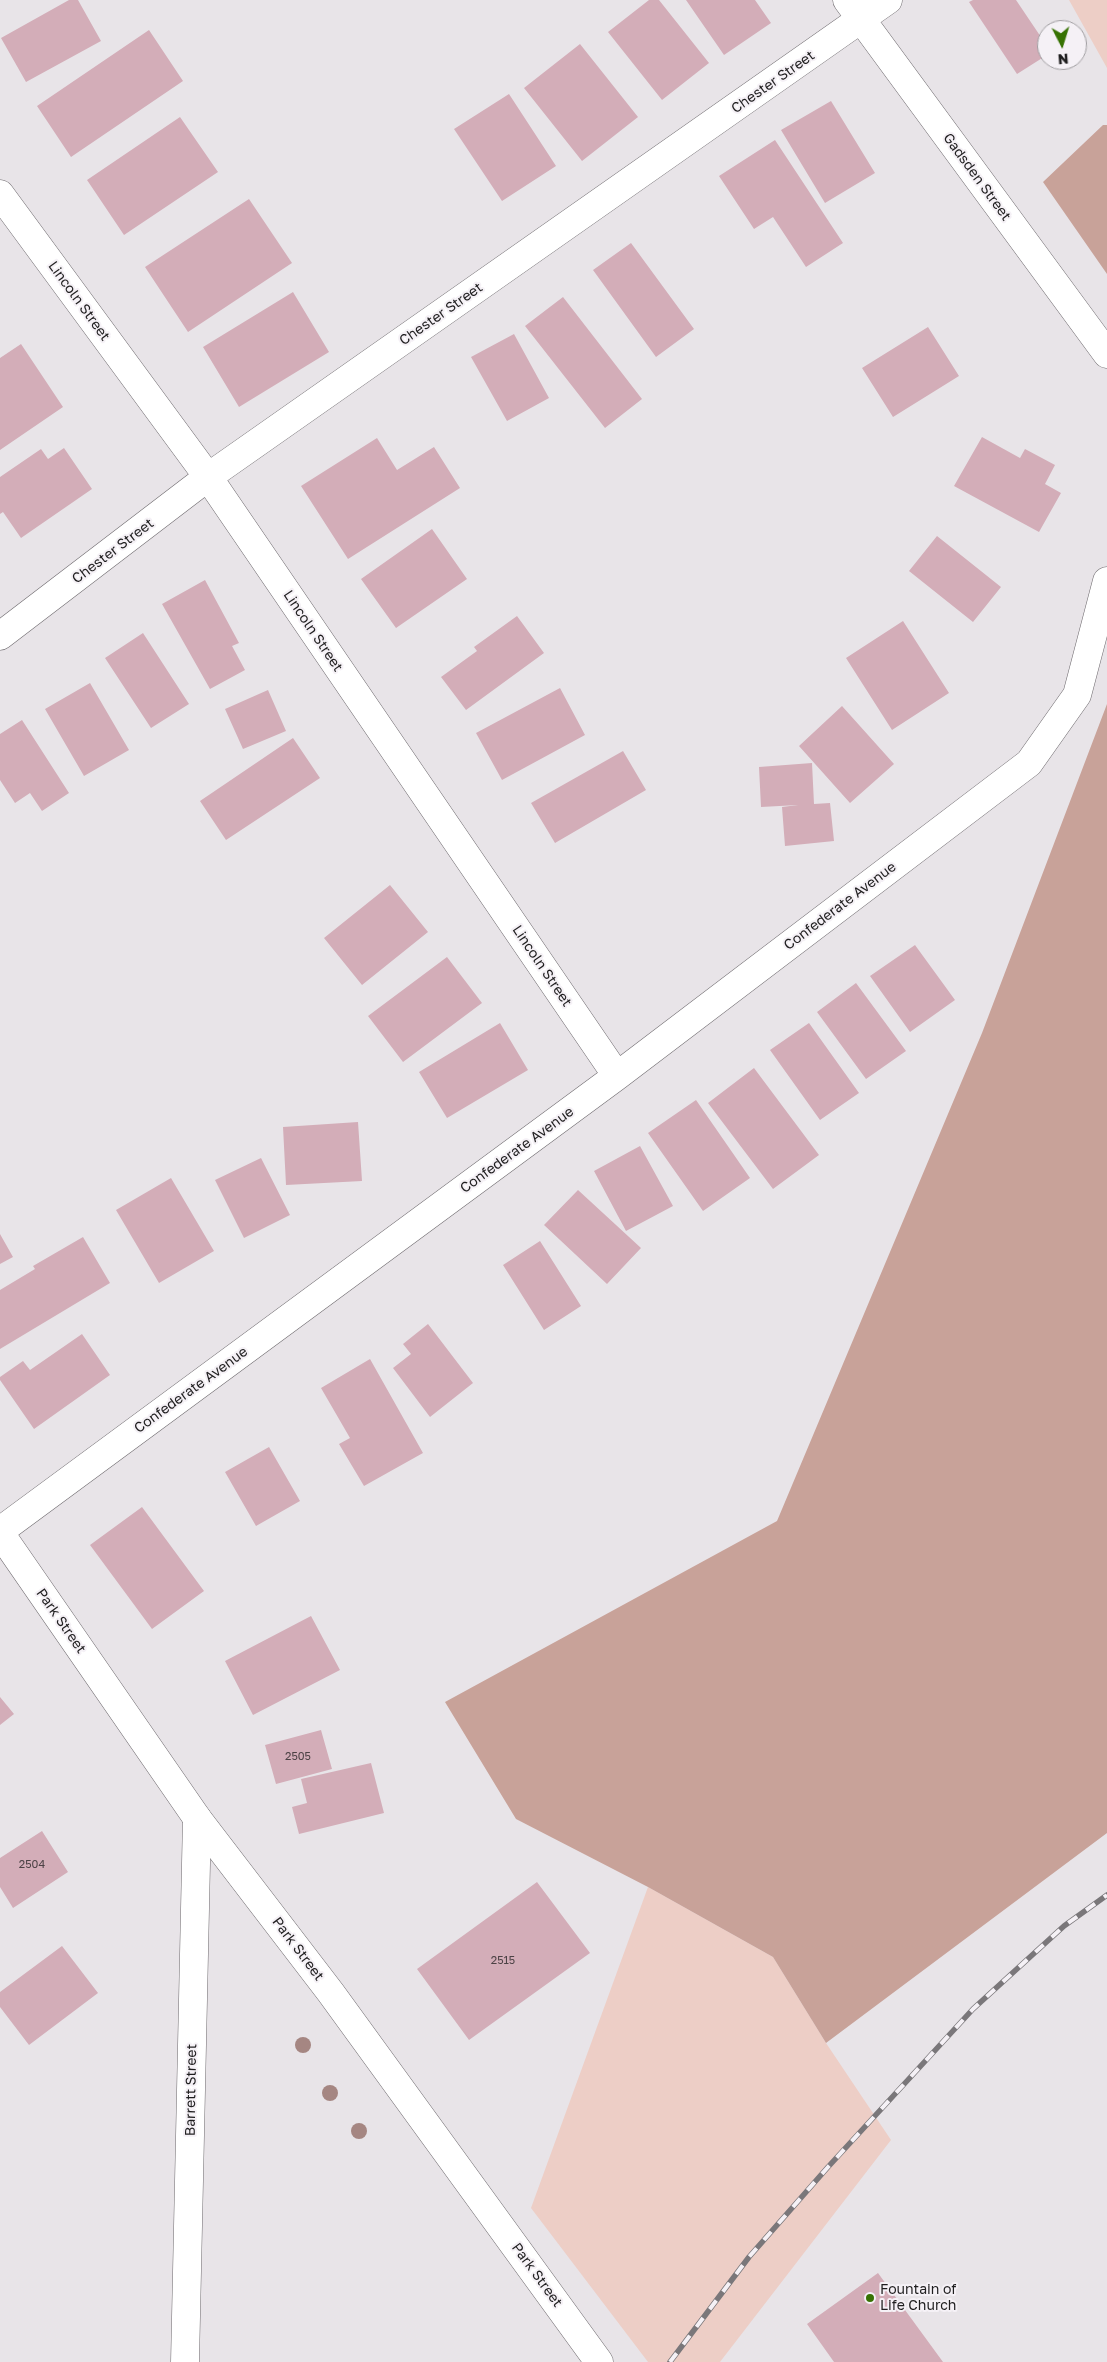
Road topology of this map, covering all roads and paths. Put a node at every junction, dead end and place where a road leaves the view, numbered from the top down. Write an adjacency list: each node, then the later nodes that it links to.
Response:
1 (888, 0): 2 (street, Chester Street)
2 (854, 10): 4 (street, Gadsden Street); 5 (street, Chester Street)
3 (0, 194): 5 (street, Lincoln Street)
4 (1107, 354)
5 (208, 477): 7 (street, Chester Street); 8 (street, Lincoln Street)
6 (1107, 581): 8 (street, Confederate Avenue)
7 (0, 636)
8 (617, 1076): 9 (street, Confederate Avenue)
9 (0, 1532): 10 (street, Park Street)
10 (197, 1818): 11 (street, Barrett Street); 12 (street, Park Street)
11 (185, 2362)
12 (599, 2362)

